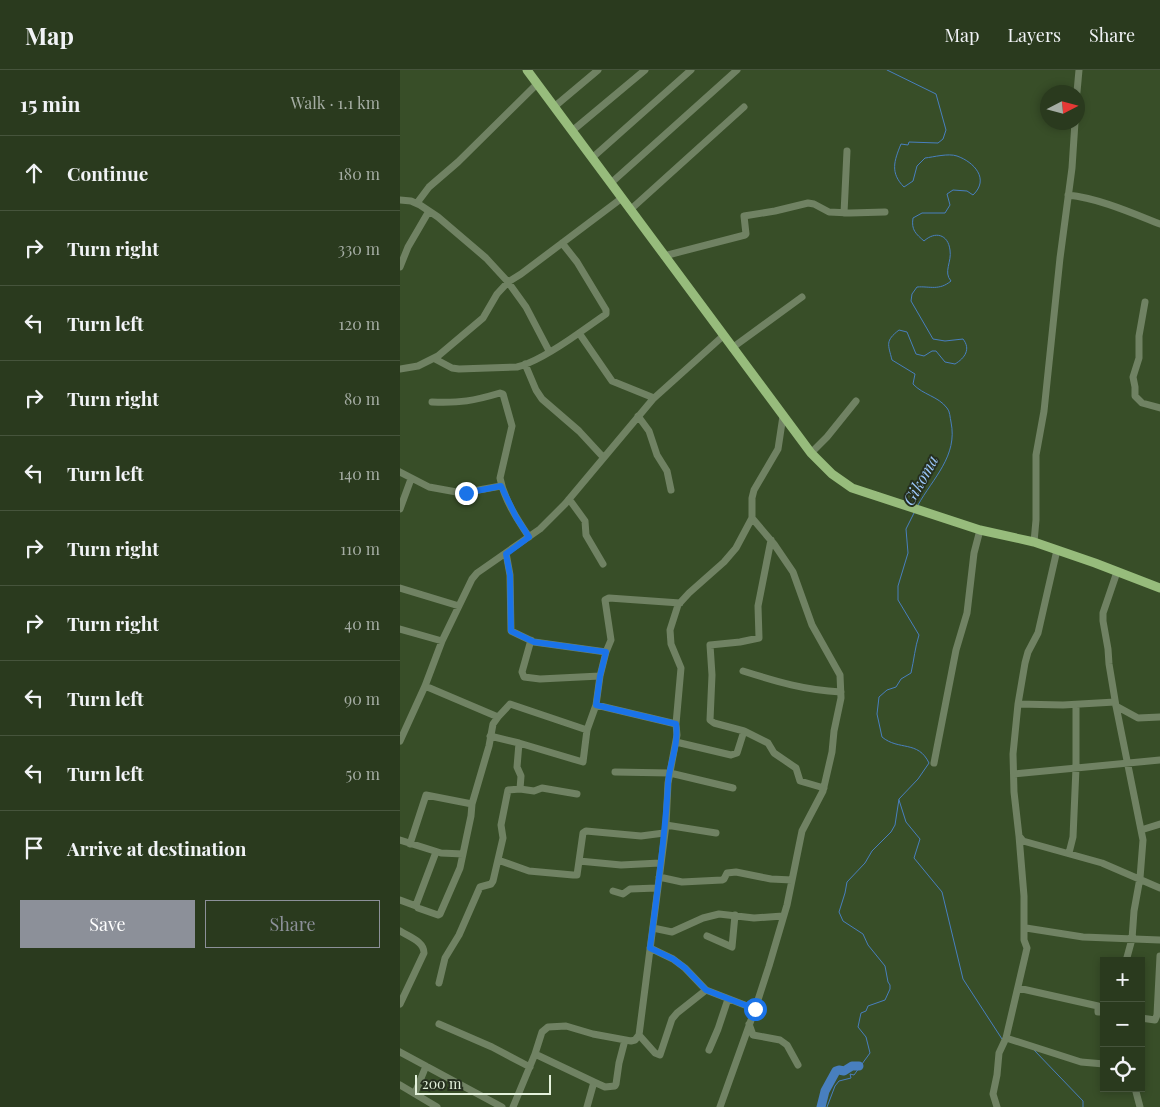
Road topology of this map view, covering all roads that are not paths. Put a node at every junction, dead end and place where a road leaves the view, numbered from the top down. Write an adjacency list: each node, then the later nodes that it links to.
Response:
1 (526, 70): 7 (main road)
2 (598, 70): 9 (street)
3 (645, 70): 12 (street)
4 (691, 70): 14 (street)
5 (737, 70): 15 (street)
6 (1079, 70): 8 (street)
7 (537, 84): 9 (main road); 19 (street)
8 (1078, 85)
9 (554, 107): 12 (main road)
10 (744, 107): 20 (street)
11 (1074, 130): 16 (street)
12 (572, 131): 14 (main road)
13 (847, 151): 23 (street)
14 (592, 158): 15 (main road)
15 (611, 183): 17 (main road)
16 (1068, 195): 24 (street); 56 (street)
17 (622, 198): 20 (main road); 25 (street)
18 (400, 200): 19 (street)
19 (416, 203): 21 (street)
20 (630, 210): 26 (main road)
21 (429, 211): 27 (street); 28 (street)
22 (885, 212): 23 (street)
23 (844, 213): 26 (street)
24 (1160, 224)
25 (562, 243): 28 (street); 31 (street)
26 (664, 256): 32 (main road)
27 (400, 267)
28 (508, 282): 34 (street); 35 (street)
29 (802, 297): 33 (street)
30 (1145, 302): 41 (street)
31 (579, 333): 34 (street); 38 (street)
32 (723, 336): 33 (main road); 38 (street)
33 (732, 348): 43 (main road)
34 (549, 351): 36 (street)
35 (435, 359): 36 (street); 37 (street)
36 (525, 364): 45 (street)
37 (400, 369)
38 (654, 398): 42 (street)
39 (856, 401): 44 (street)
40 (432, 402): 48 (street)
41 (1160, 408)
42 (638, 416): 45 (street); 49 (street)
43 (783, 416): 44 (main road); 52 (street)
44 (811, 453): 53 (main road)
45 (604, 457): 50 (street)
46 (400, 472): 47 (street)
47 (411, 478): 48 (street); 51 (street)
48 (501, 486): 54 (street)
49 (671, 490)
50 (570, 499): 54 (street); 59 (street)
51 (400, 509)
52 (752, 518): 55 (street); 63 (street)
53 (980, 530): 56 (main road); 88 (street)
54 (529, 537): 58 (street)
55 (771, 540): 72 (street); 82 (street)
56 (1034, 542): 57 (main road)
57 (1057, 550): 60 (main road); 73 (street)
58 (506, 554): 64 (street); 66 (street)
59 (604, 564)
60 (1118, 572): 62 (main road); 74 (street)
61 (400, 588): 64 (street)
62 (1160, 588)
63 (680, 603): 68 (street); 79 (street)
64 (459, 606): 67 (street)
65 (400, 629): 67 (street)
66 (530, 640): 68 (street); 70 (street)
67 (442, 641): 71 (street)
68 (606, 652): 70 (street)
69 (743, 671): 72 (street)
70 (600, 676): 75 (street)
71 (425, 686): 77 (street); 80 (street)
72 (841, 692): 95 (street)
73 (1018, 704): 76 (street); 93 (street)
74 (1116, 704): 76 (street); 78 (street); 89 (street)
75 (596, 705): 79 (street); 81 (street)
76 (1076, 705): 90 (street)
77 (498, 717): 81 (street); 83 (street)
78 (1160, 717)
79 (676, 724): 85 (street)
80 (403, 725): 84 (street)
81 (587, 730): 86 (street)
82 (744, 731): 85 (street); 95 (street)
83 (490, 736): 86 (street); 98 (street)
84 (400, 741)
85 (676, 742): 92 (street)
86 (519, 743): 96 (street)
87 (1160, 760): 89 (street)
88 (934, 763)
89 (1128, 763): 90 (street); 101 (street)
90 (1076, 768): 93 (street); 107 (street)
91 (616, 772): 92 (street)
92 (670, 773): 94 (street); 100 (street)
93 (1014, 774): 103 (street)
94 (733, 788)
95 (824, 788): 114 (street)
96 (520, 789): 97 (street); 109 (street)
97 (577, 794)
98 (472, 804): 105 (street); 108 (street)
99 (1160, 824): 101 (street)
100 (665, 829): 102 (street); 110 (street); 111 (street)
101 (1142, 830): 113 (street)
102 (716, 833)
103 (1019, 836): 107 (street); 123 (street)
104 (400, 840): 105 (street)
105 (410, 844): 106 (street)
106 (436, 852): 108 (street); 119 (street)
107 (1069, 852): 113 (street)
108 (463, 854): 119 (street)
109 (498, 860): 110 (street); 131 (street)
110 (580, 861): 111 (street)
111 (660, 863): 112 (street)
112 (659, 877): 114 (street); 115 (street)
113 (1140, 878): 116 (street); 126 (street)
114 (792, 880): 121 (street)
115 (657, 888): 117 (street); 122 (street)
116 (1160, 888)
117 (613, 891)
118 (400, 900): 119 (street)
119 (416, 906)
120 (735, 915): 121 (street); 122 (street); 125 (street)
121 (783, 916): 136 (street)
122 (653, 928): 128 (street)
123 (1026, 928): 126 (street); 132 (street)
124 (400, 931): 135 (street)
125 (707, 936)
126 (1132, 939): 127 (street); 130 (street)
127 (1160, 940)
128 (650, 948): 133 (street); 141 (street)
129 (1160, 956): 138 (street)
130 (1127, 957)
131 (439, 983)
132 (1018, 988): 137 (street); 142 (street)
133 (706, 990): 134 (street); 141 (street)
134 (728, 999): 136 (street); 144 (street)
135 (400, 1004)
136 (755, 1009): 140 (street)
137 (1100, 1012)
138 (1145, 1019)
139 (439, 1024): 150 (street)
140 (749, 1024): 148 (street); 159 (street)
141 (639, 1036): 143 (street)
142 (1006, 1038): 147 (street); 160 (street)
143 (625, 1040): 146 (street); 151 (street)
144 (709, 1050)
145 (400, 1052): 149 (street)
146 (535, 1054): 150 (street); 151 (street)
147 (1100, 1064)
148 (798, 1065)
149 (426, 1066): 154 (street); 156 (street)
150 (530, 1067): 157 (street)
151 (594, 1082): 158 (street)
152 (400, 1085): 154 (street)
153 (1136, 1092): 161 (street)
154 (414, 1094): 155 (street)
155 (437, 1107)
156 (502, 1107)
157 (513, 1107)
158 (587, 1107)
159 (720, 1107)
160 (997, 1107)
161 (1140, 1107)

